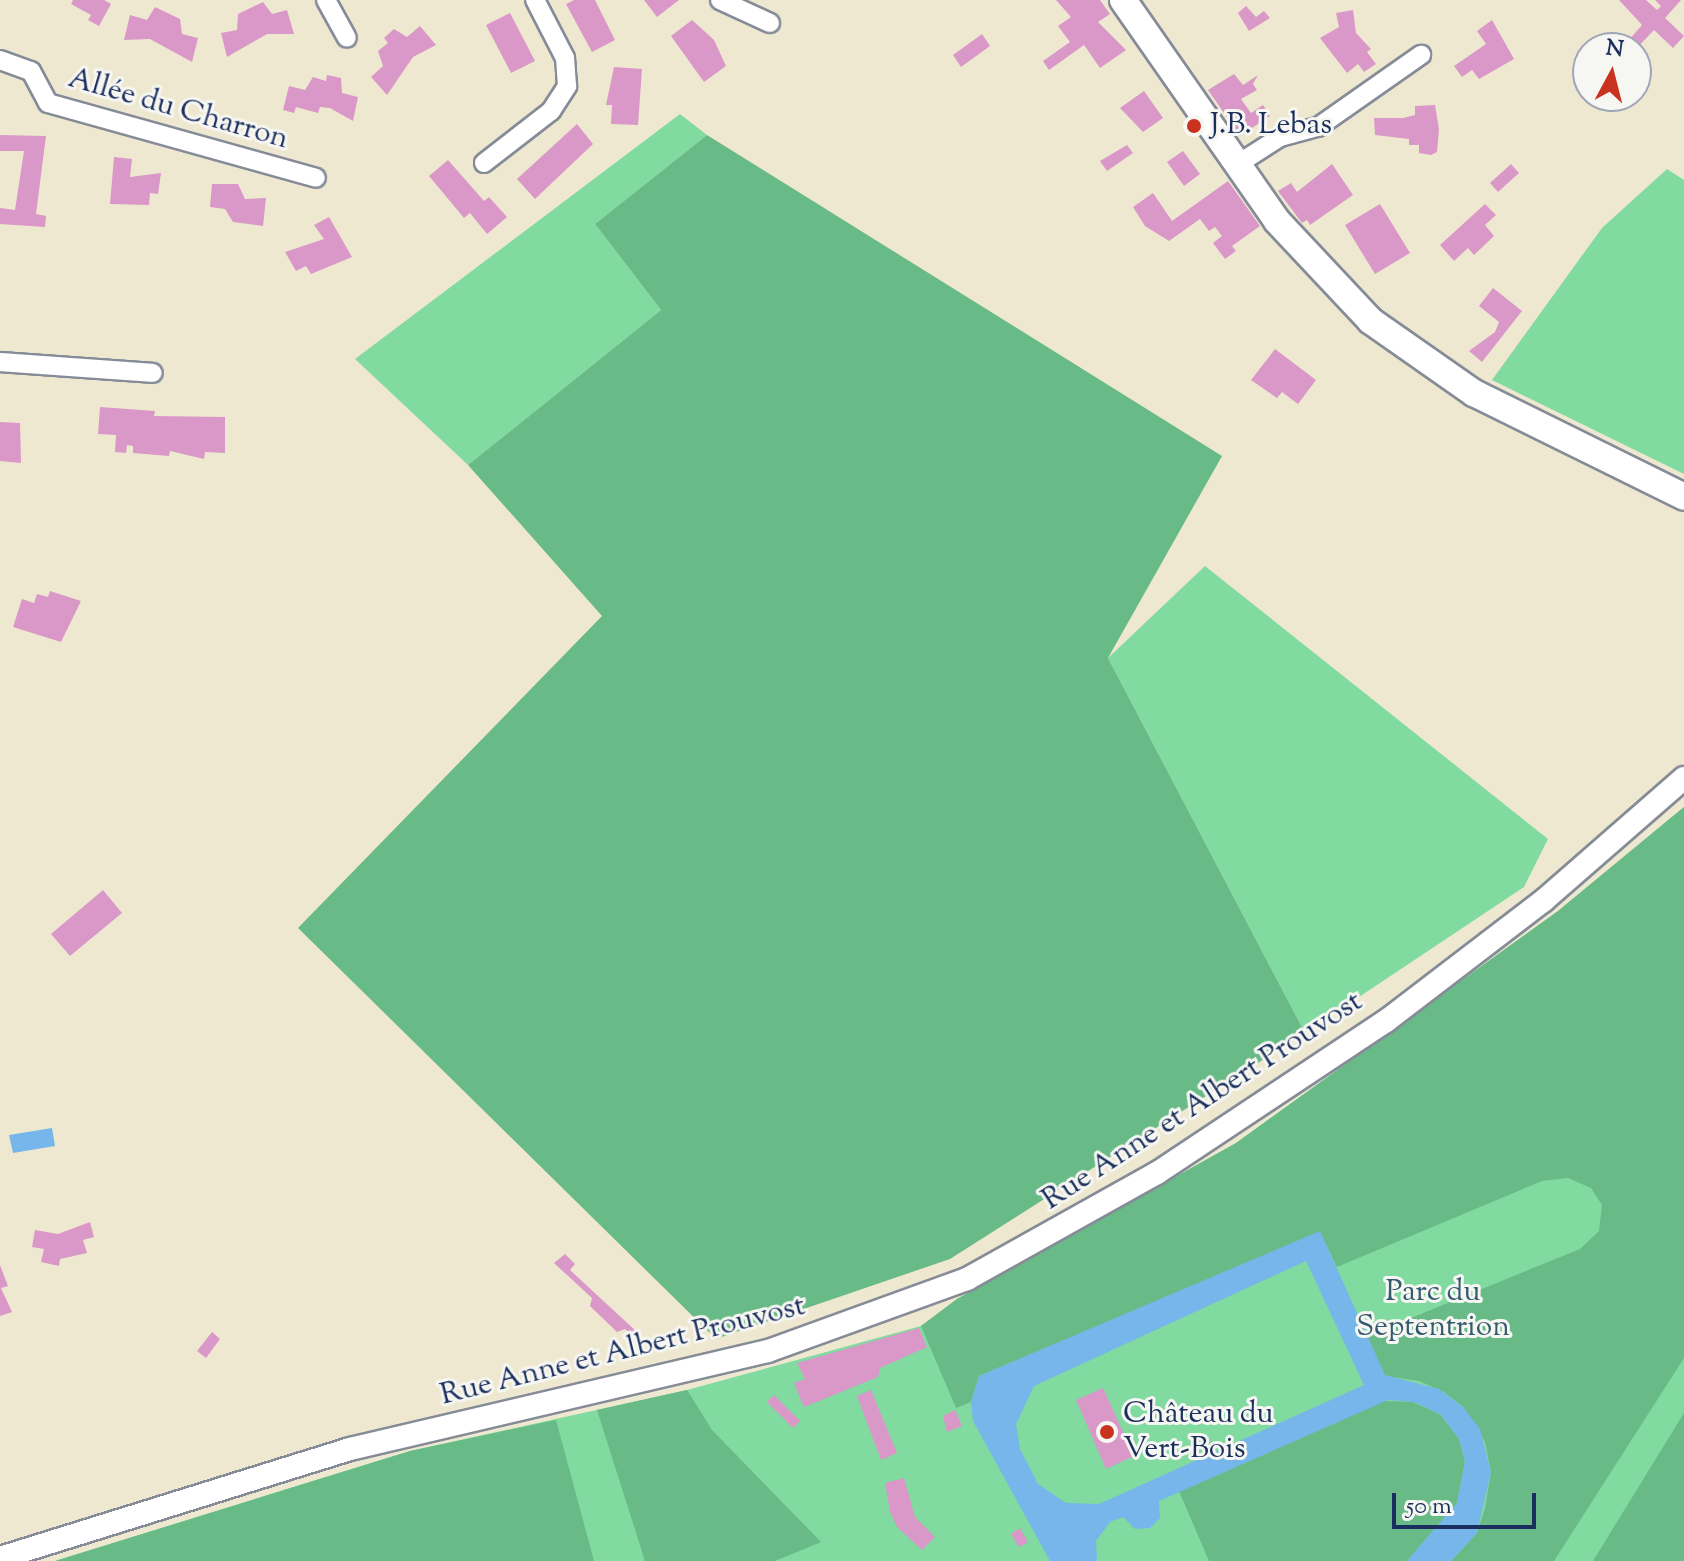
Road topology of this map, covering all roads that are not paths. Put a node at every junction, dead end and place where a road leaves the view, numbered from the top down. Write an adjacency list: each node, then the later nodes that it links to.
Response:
1 (326, 0): 6 (street)
2 (535, 0): 9 (street)
3 (720, 0): 5 (street)
4 (1123, 0): 10 (main road)
5 (770, 23)
6 (347, 38)
7 (1421, 55): 10 (street)
8 (0, 60): 11 (street, Allée du Charron)
9 (484, 163)
10 (1238, 164): 14 (main road)
11 (316, 178)
12 (0, 362): 13 (street)
13 (153, 373)
14 (1683, 497)
15 (1684, 778): 16 (street, Rue Anne et Albert Prouvost)
16 (0, 1558)

